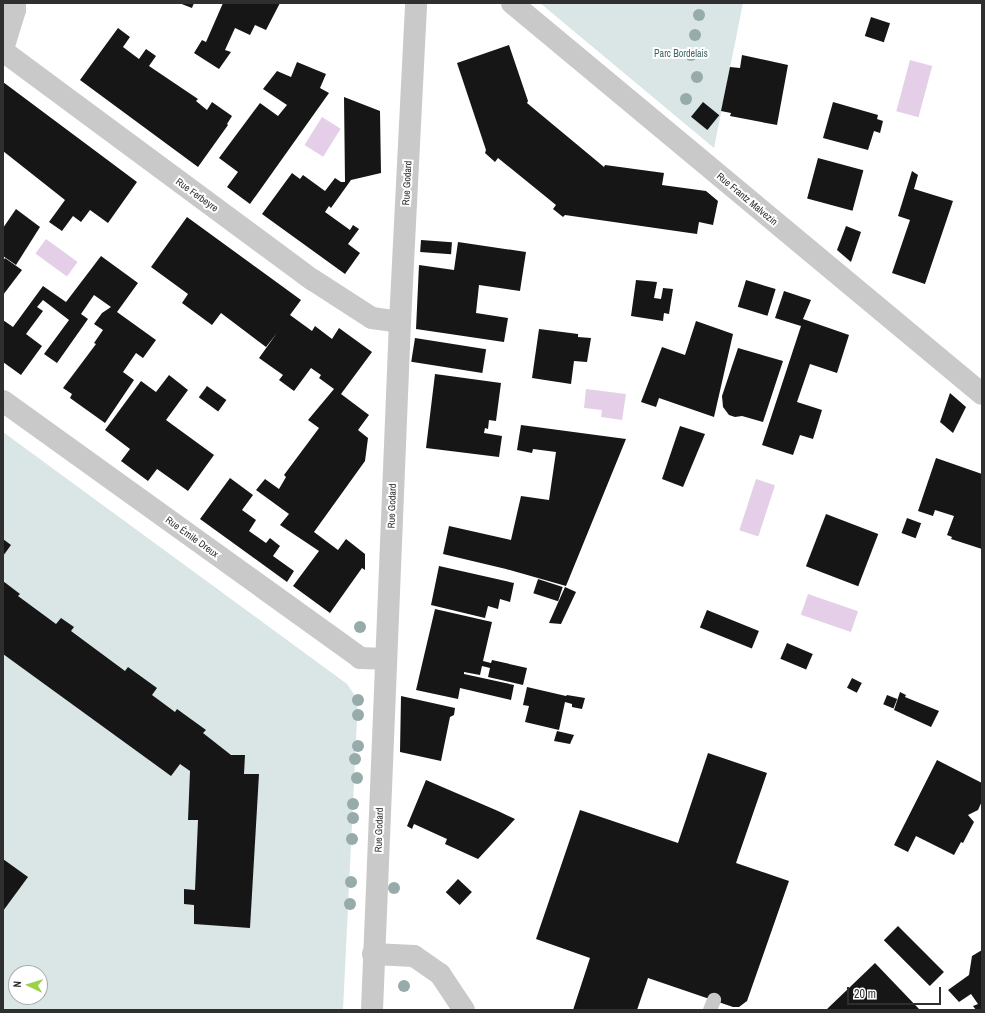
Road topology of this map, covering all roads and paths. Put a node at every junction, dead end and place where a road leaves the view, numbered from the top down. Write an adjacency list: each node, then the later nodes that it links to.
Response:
1 (15, 3): 4 (street)
2 (416, 3): 5 (street, Rue Godard)
3 (512, 3): 6 (street, Rue Frantz Malvezin)
4 (3, 50): 5 (street, Rue Ferbeyre)
5 (400, 322): 8 (street, Rue Godard)
6 (982, 394)
7 (3, 401): 8 (street, Rue Émile Dreux)
8 (386, 659): 9 (street, Rue Godard)
9 (373, 954): 10 (street, Rue Godard); 11 (street)
10 (372, 1010)
11 (464, 1010)

